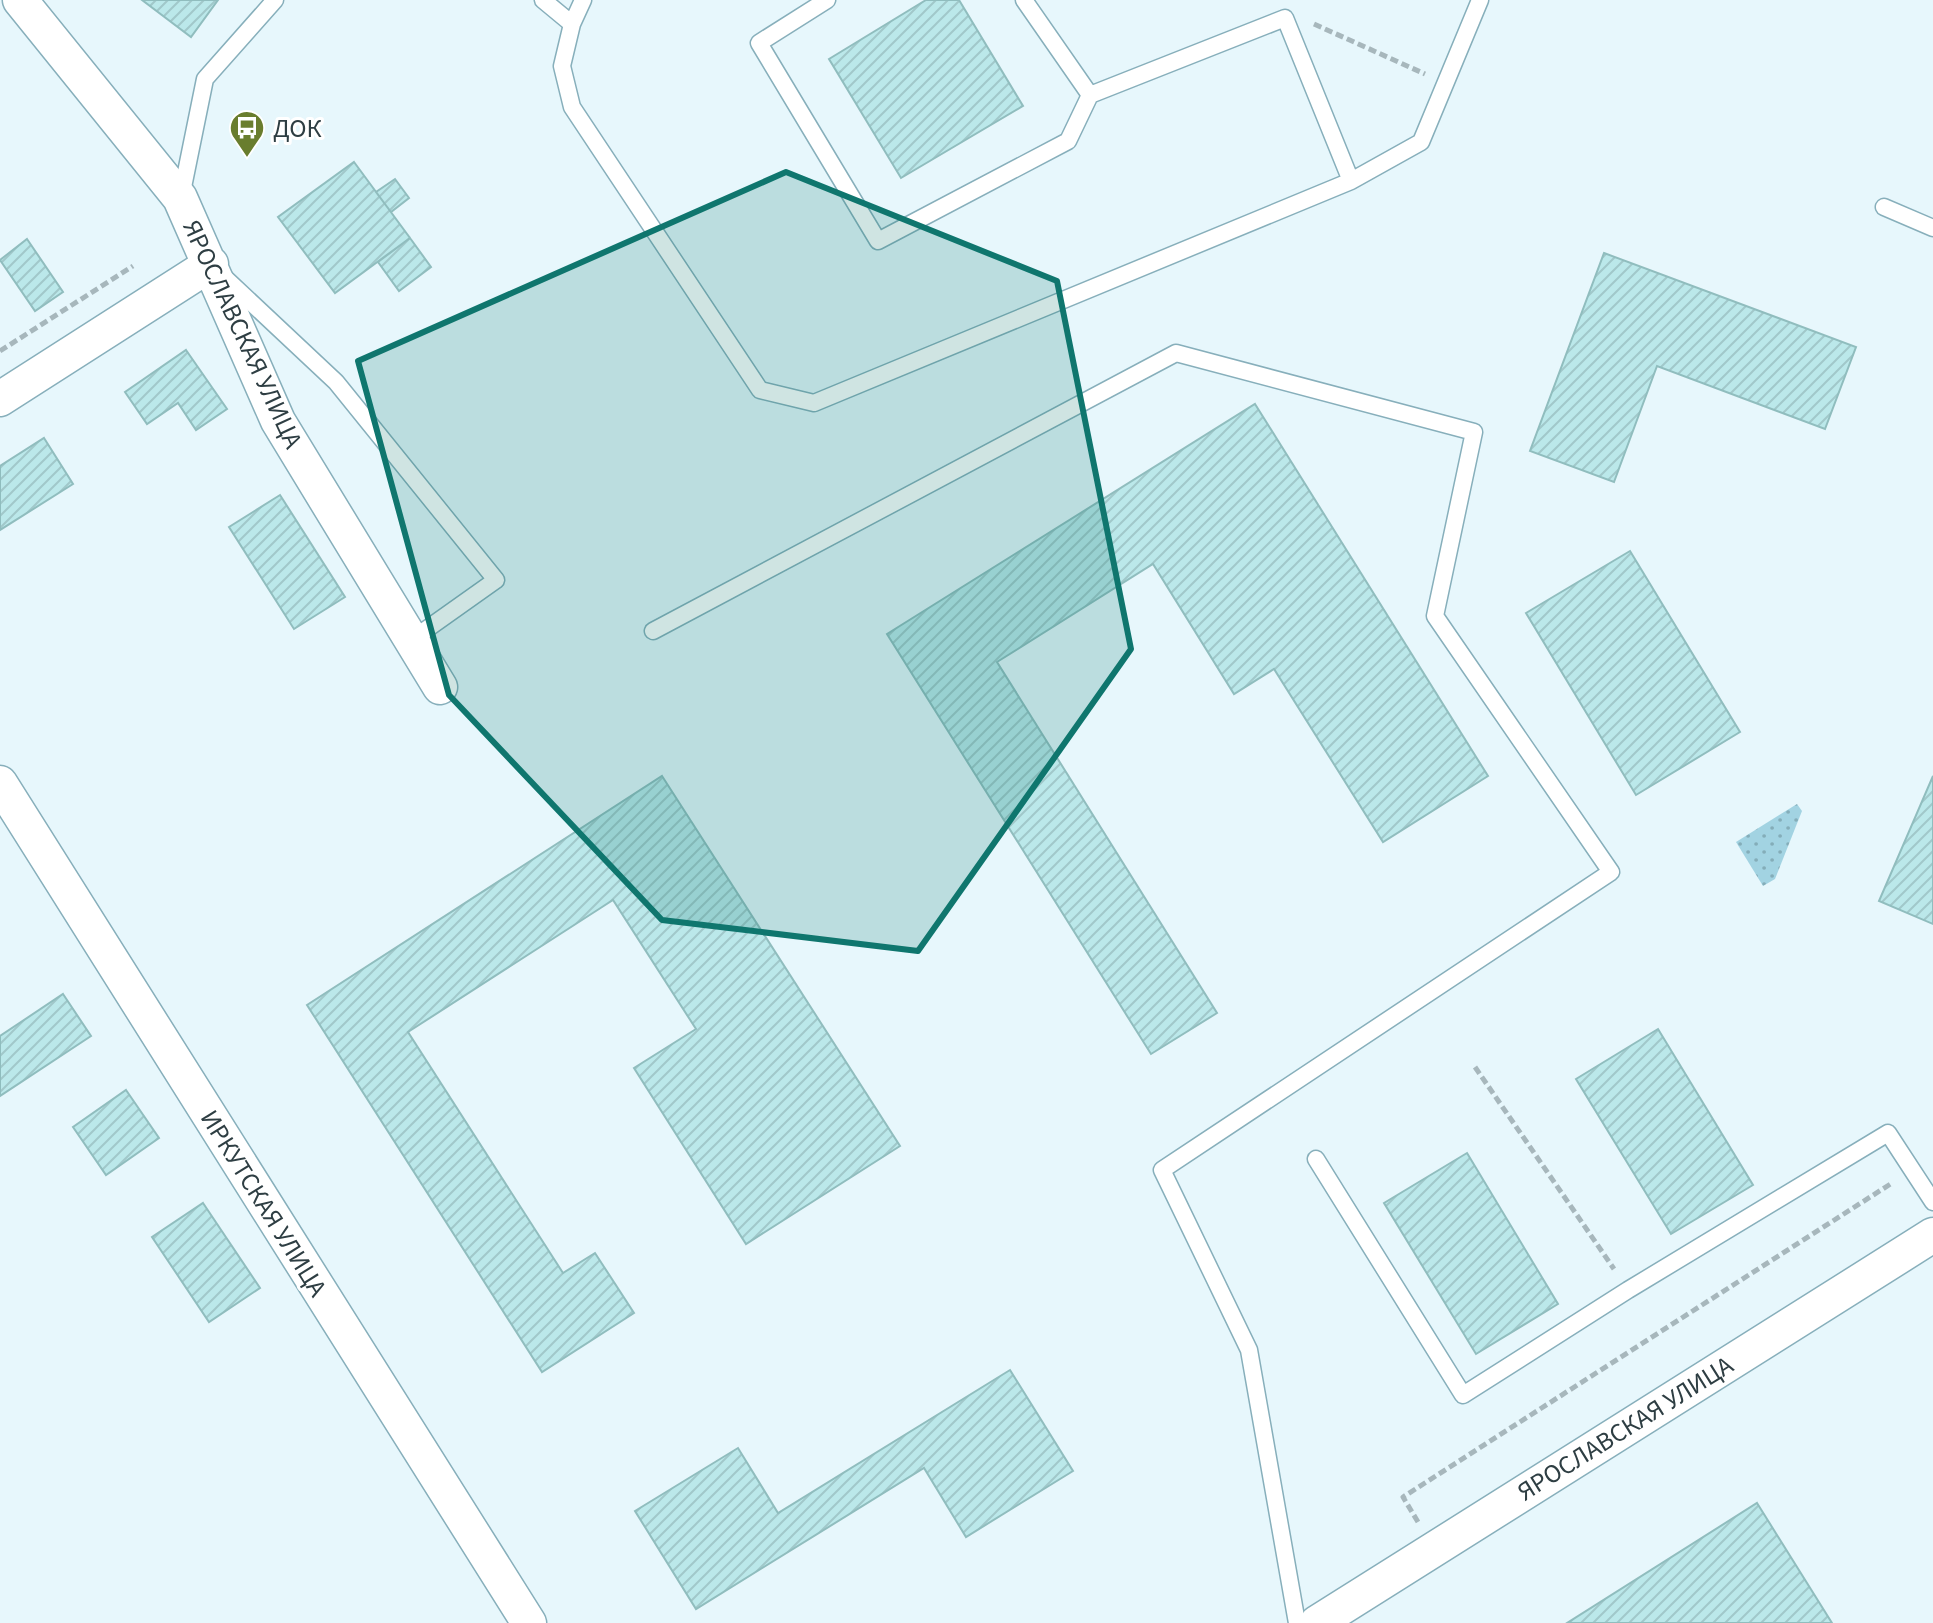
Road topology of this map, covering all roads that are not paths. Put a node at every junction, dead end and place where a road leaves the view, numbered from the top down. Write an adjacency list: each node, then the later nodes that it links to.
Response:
1 (20, 0): 11 (street, ЯРОСЛАВСКАЯ УЛИЦА)
2 (275, 0): 11 (lane)
3 (543, 0): 8 (lane)
4 (583, 0): 8 (lane)
5 (827, 0): 9 (lane)
6 (1024, 0): 9 (lane)
7 (1480, 0): 10 (lane)
8 (572, 24): 10 (lane)
9 (1090, 95): 10 (lane)
10 (1351, 181)
11 (180, 198): 14 (street, ЯРОСЛАВСКАЯ УЛИЦА)
12 (1884, 207): 13 (lane)
13 (1933, 228)
14 (211, 264): 15 (street); 17 (street, ЯРОСЛАВСКАЯ УЛИЦА); 17 (lane)
15 (0, 399)
16 (653, 631): 24 (lane)
17 (410, 641): 18 (street, ЯРОСЛАВСКАЯ УЛИЦА)
18 (440, 687)
19 (0, 783): 23 (street, ИРКУТСКАЯ УЛИЦА)
20 (1316, 1159): 21 (lane)
21 (1933, 1202)
22 (1933, 1235): 25 (street, ЯРОСЛАВСКАЯ УЛИЦА)
23 (529, 1623)
24 (1297, 1623)
25 (1317, 1623)

